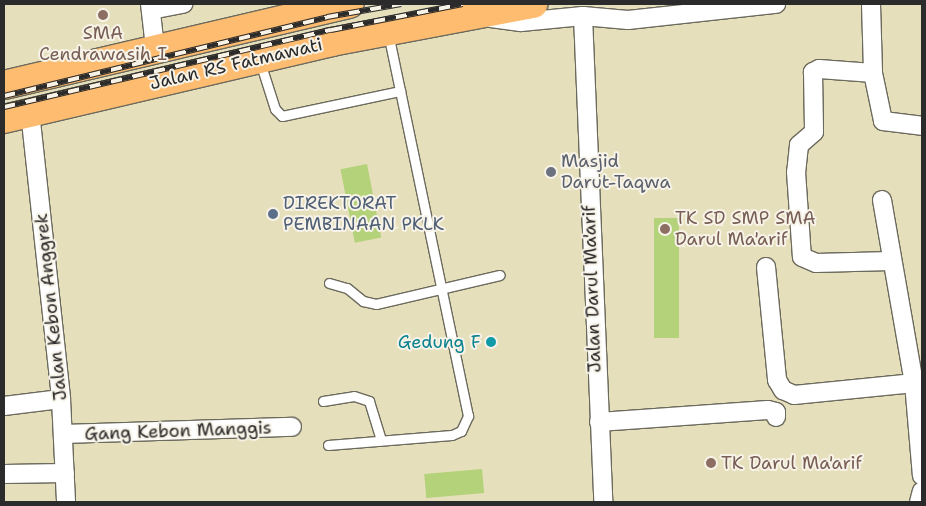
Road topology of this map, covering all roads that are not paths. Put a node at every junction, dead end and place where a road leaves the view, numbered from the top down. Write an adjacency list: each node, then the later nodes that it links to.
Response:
1 (184, 4): 6 (street)
2 (350, 4): 10 (main road, Jalan RS Fatmawati)
3 (533, 4): 7 (main road, Jalan RS Fatmawati)
4 (776, 4): 8 (street, Jalan RS Fatmawati)
5 (871, 4): 12 (street)
6 (150, 7): 10 (street)
7 (470, 15): 8 (street, Jalan RS Fatmawati); 9 (main road, Jalan RS Fatmawati)
8 (583, 16): 29 (street, Jalan Darul Ma'arif)
9 (388, 30): 11 (main road, Jalan RS Fatmawati); 14 (lane)
10 (155, 47): 13 (main road, Jalan RS Fatmawati)
11 (259, 60): 14 (lane); 15 (main road, Jalan RS Fatmawati)
12 (873, 73): 17 (street); 19 (street)
13 (4, 85)
14 (400, 91): 23 (lane)
15 (30, 112): 16 (main road, Jalan RS Fatmawati); 25 (street, Jalan Kebon Anggrek)
16 (4, 119)
17 (922, 126)
18 (882, 200): 19 (street)
19 (891, 261): 24 (street)
20 (766, 267): 24 (street)
21 (500, 275): 23 (lane)
22 (329, 283): 23 (lane)
23 (442, 289): 32 (lane)
24 (914, 383): 36 (street)
25 (61, 399): 27 (street); 31 (street, Jalan Kebon Anggrek)
26 (323, 401): 32 (lane)
27 (4, 406)
28 (776, 417): 29 (street)
29 (599, 422): 39 (street, Jalan Darul Ma'arif)
30 (292, 427): 31 (street, Gang Kebon Manggis)
31 (64, 434): 34 (street, Jalan Kebon Anggrek)
32 (381, 440): 33 (lane)
33 (328, 445)
34 (65, 473): 35 (street); 38 (street, Jalan Kebon Anggrek)
35 (4, 474)
36 (922, 476)
37 (922, 491): 40 (street)
38 (66, 502)
39 (603, 502)
40 (919, 502)

